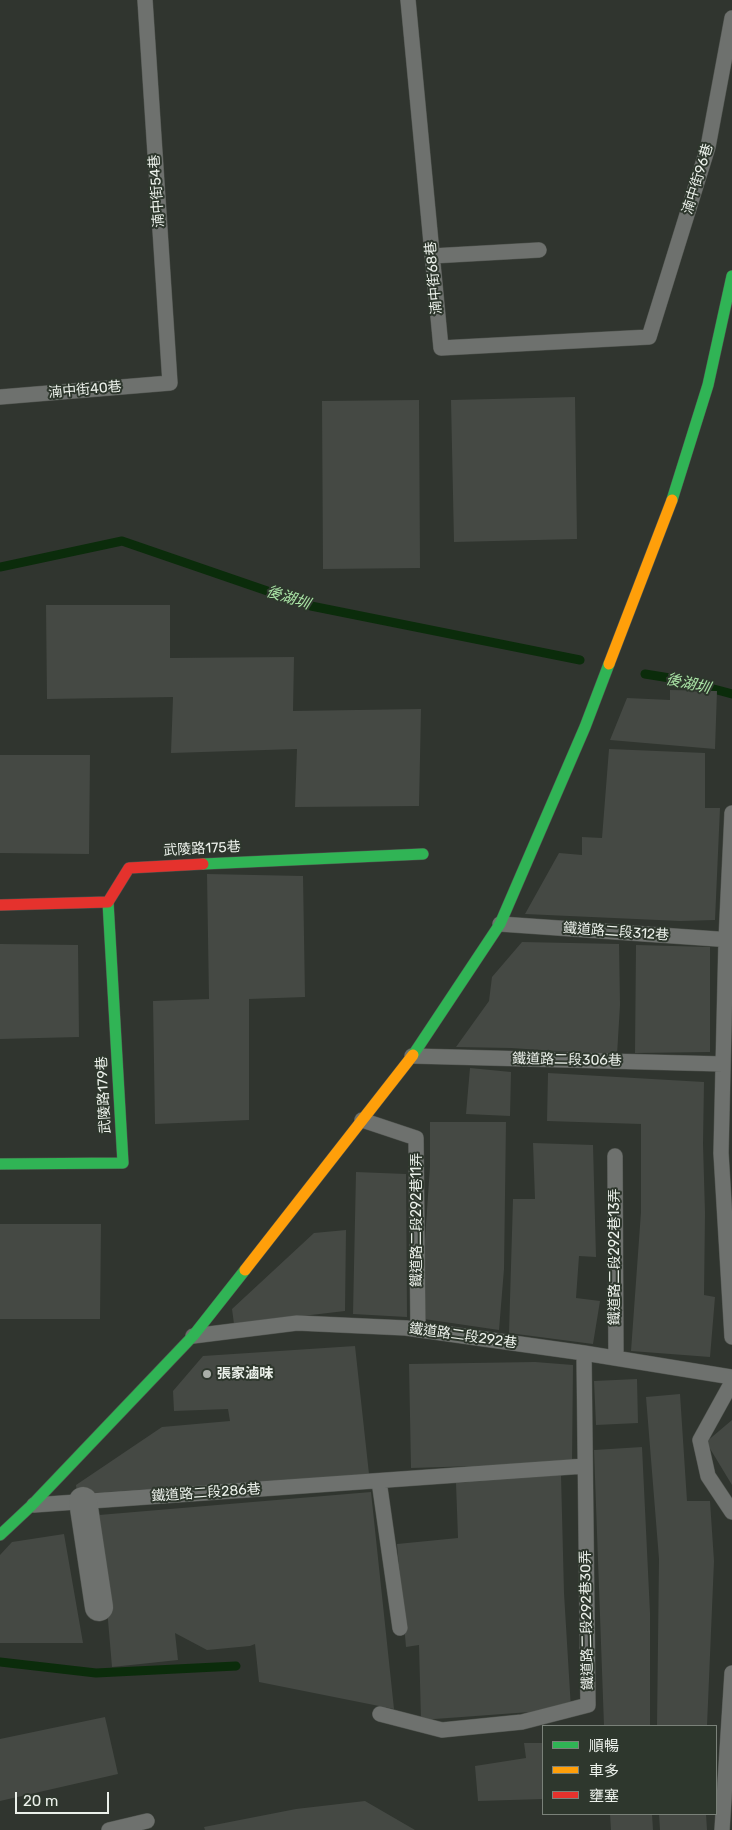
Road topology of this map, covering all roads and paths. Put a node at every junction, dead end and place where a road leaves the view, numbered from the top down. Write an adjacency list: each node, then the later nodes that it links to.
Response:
1 (145, 0): 8 (lane, 湳中街54巷)
2 (408, 0): 5 (lane, 湳中街68巷)
3 (732, 18): 7 (lane, 湳中街96巷)
4 (539, 250): 5 (lane)
5 (432, 256): 7 (lane, 湳中街68巷)
6 (732, 276): 14 (street)
7 (649, 337)
8 (170, 383): 9 (lane, 湳中街40巷)
9 (0, 397)
10 (732, 813): 15 (lane)
11 (423, 854): 12 (street, 武陵路175巷)
12 (108, 902): 13 (street); 20 (street, 武陵路179巷)
13 (0, 905)
14 (500, 924): 15 (lane, 鐵道路二段312巷); 16 (street)
15 (729, 940): 17 (lane)
16 (412, 1056): 17 (lane, 鐵道路二段306巷); 18 (street)
17 (723, 1064): 23 (lane)
18 (362, 1120): 21 (lane, 鐵道路二段292巷11弄); 22 (street)
19 (615, 1156): 25 (lane, 鐵道路二段292巷13弄)
20 (0, 1164)
21 (418, 1329): 22 (lane, 鐵道路二段292巷); 24 (lane, 鐵道路二段292巷)
22 (193, 1336): 31 (street)
23 (732, 1336)
24 (584, 1353): 25 (lane, 鐵道路二段292巷); 28 (lane, 鐵道路二段292巷30弄)
25 (616, 1358): 26 (lane, 鐵道路二段292巷)
26 (732, 1377)
27 (732, 1382): 32 (lane)
28 (585, 1466): 29 (lane, 鐵道路二段286巷); 37 (lane, 鐵道路二段292巷30弄)
29 (379, 1481): 30 (lane, 鐵道路二段286巷); 35 (lane)
30 (83, 1502): 31 (lane, 鐵道路二段286巷); 34 (street)
31 (32, 1506): 33 (street)
32 (732, 1512)
33 (0, 1535)
34 (99, 1607)
35 (400, 1628)
36 (732, 1673): 40 (lane)
37 (380, 1714)
38 (148, 1821): 39 (lane)
39 (109, 1830)
40 (722, 1830)

